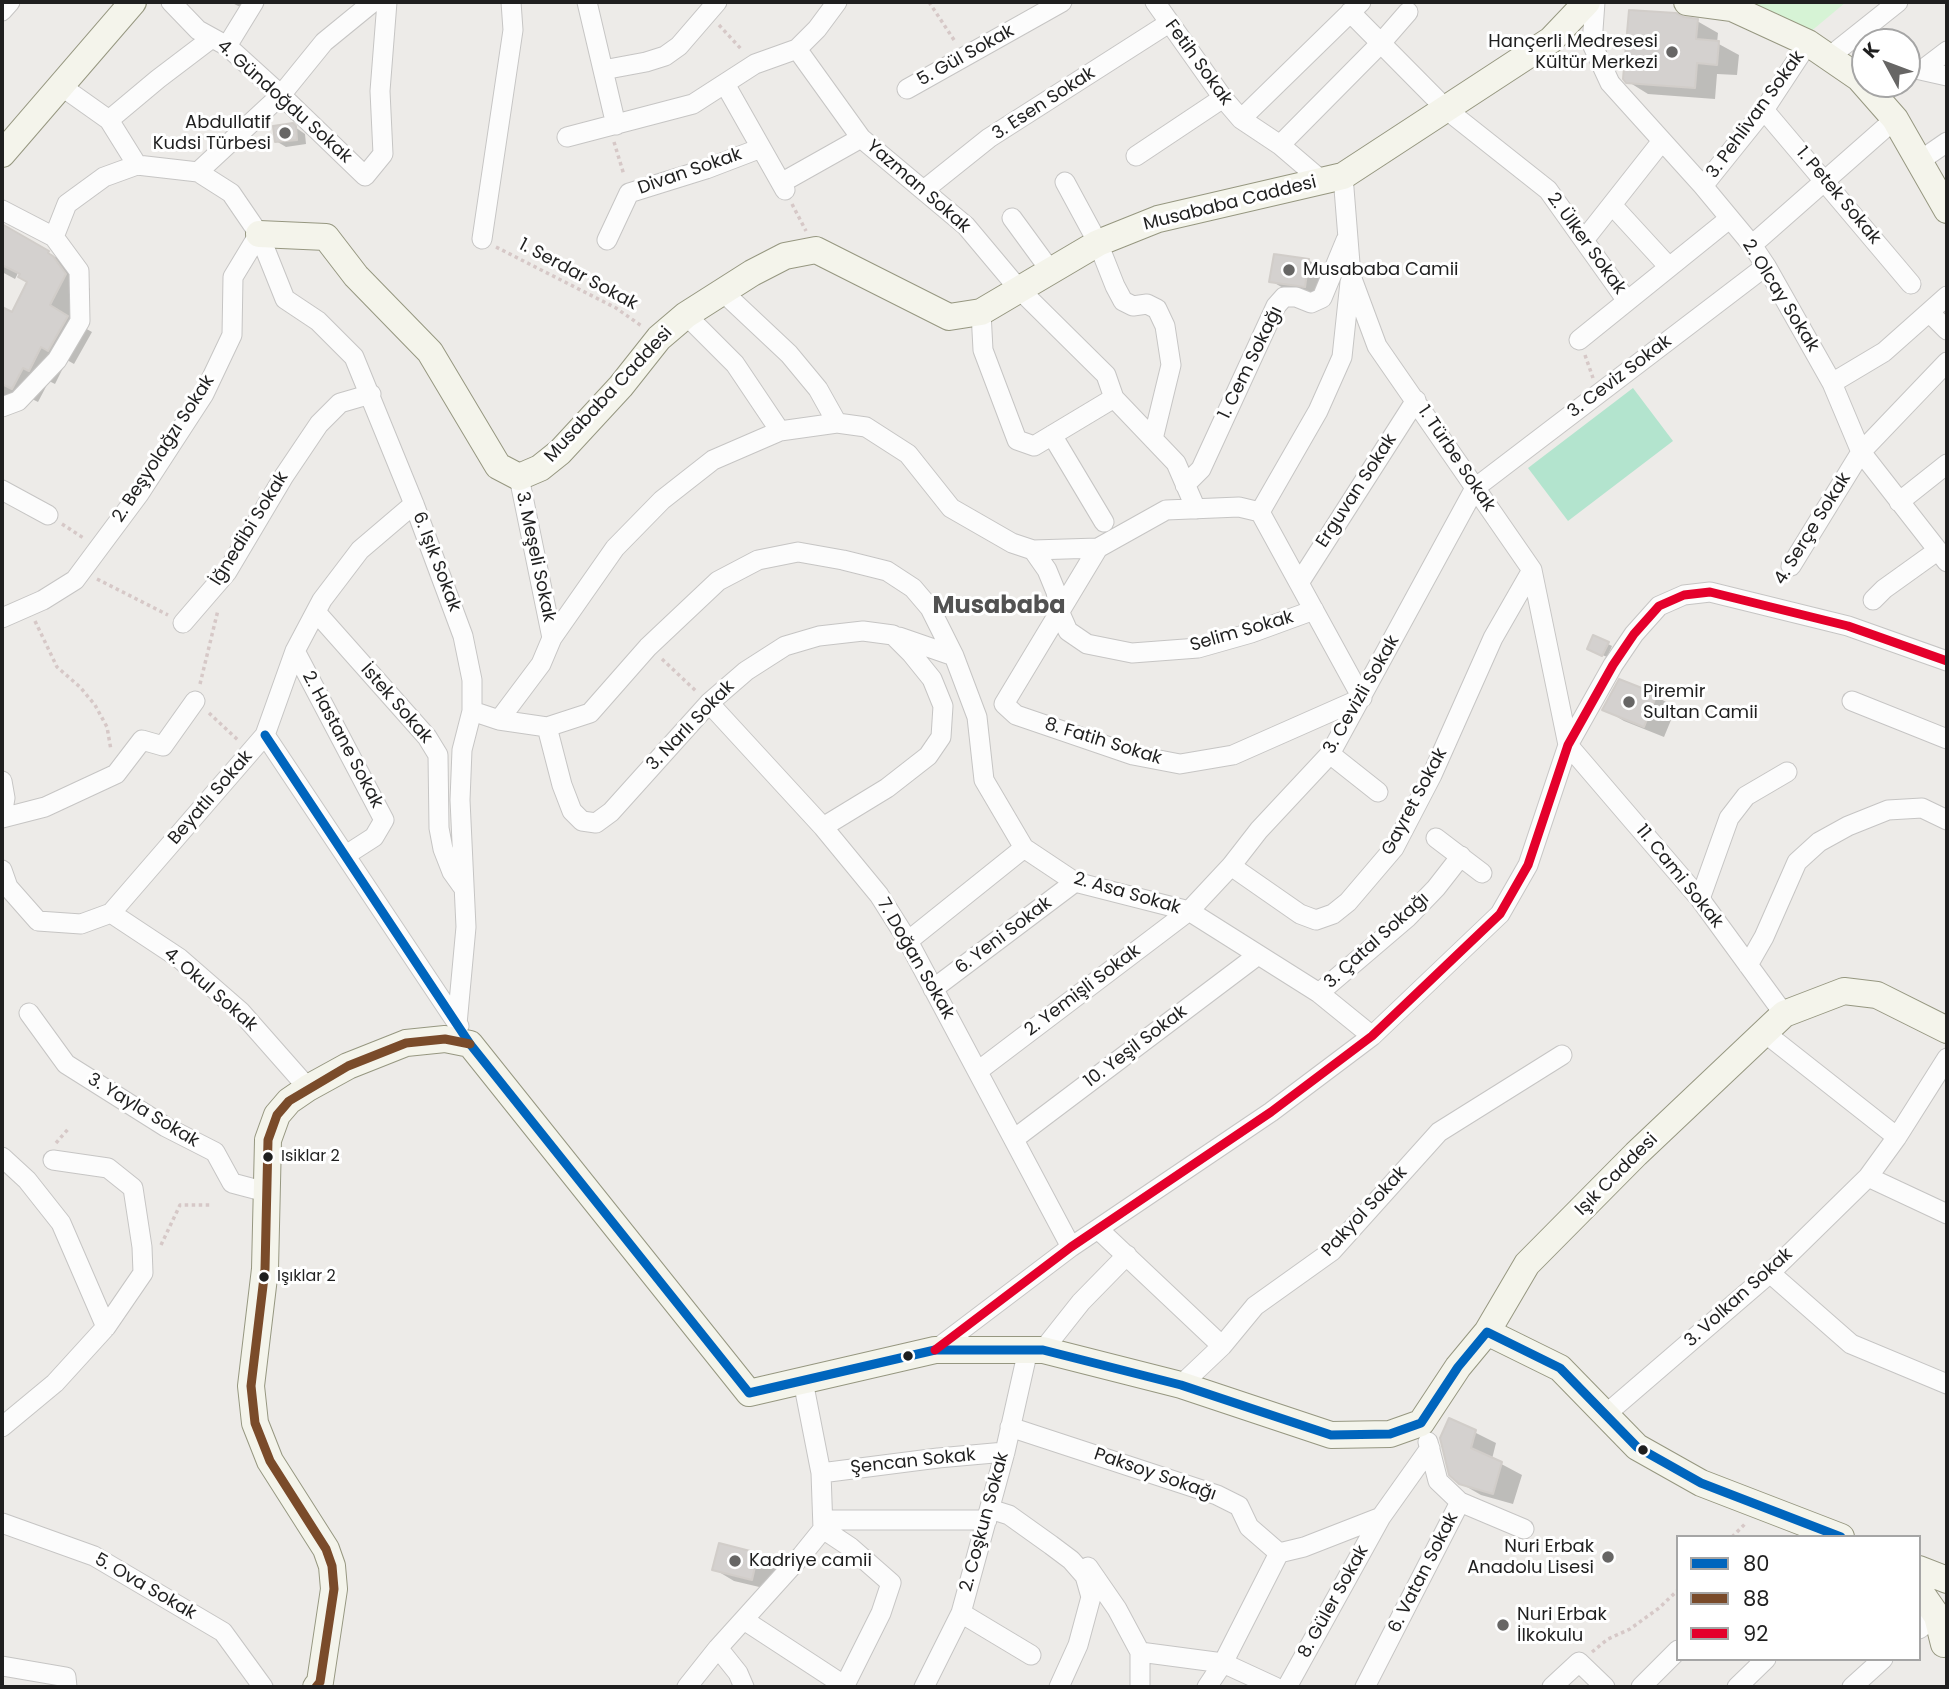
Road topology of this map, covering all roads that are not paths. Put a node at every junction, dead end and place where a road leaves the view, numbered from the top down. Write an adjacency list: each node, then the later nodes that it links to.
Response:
1 (10, 2): 18 (street)
2 (133, 2): 32 (main road)
3 (171, 2): 21 (street, 4. Gündoğdu Sokak)
4 (254, 2): 21 (street)
5 (373, 2): 34 (street)
6 (387, 2): 34 (street, 4. Gündoğdu Sokak)
7 (511, 2): 67 (street)
8 (837, 2): 23 (street)
9 (1062, 2): 33 (street, 5. Gül Sokak)
10 (1155, 2): 20 (street, Fetih Sokak)
11 (1587, 2): 37 (main road, Musababa Caddesi)
12 (1595, 2): 45 (street, 2. Olcay Sokak)
13 (1687, 2): 24 (main road)
14 (1898, 2): 24 (street, 3. Pehlivan Sokak)
15 (581, 3): 27 (street)
16 (1355, 7): 22 (street, 2. Ülker Sokak); 39 (street)
17 (709, 9): 27 (street)
18 (2, 11)
19 (1408, 12): 22 (street)
20 (1169, 23): 36 (street, Fetih Sokak); 58 (street, 3. Esen Sokak)
21 (220, 42): 34 (street, 4. Gündoğdu Sokak); 41 (street)
22 (1381, 43): 37 (street, 2. Ülker Sokak); 47 (street)
23 (797, 49): 31 (street); 44 (street, Yazman Sokak)
24 (1818, 50): 28 (main road); 38 (street, 3. Pehlivan Sokak)
25 (1947, 51): 26 (street)
26 (1921, 65)
27 (603, 70): 42 (street)
28 (1851, 70)
29 (1921, 70): 30 (street)
30 (1947, 76)
31 (725, 83): 42 (street); 48 (street)
32 (61, 86): 41 (street); 49 (main road)
33 (907, 89)
34 (281, 95): 53 (street)
35 (1879, 98): 40 (main road)
36 (1223, 99): 39 (street, Fetih Sokak); 50 (street)
37 (1447, 110): 54 (main road, Musababa Caddesi); 69 (street, 2. Ülker Sokak)
38 (1764, 110): 55 (street, 1. Petek Sokak); 57 (street, 3. Pehlivan Sokak)
39 (1241, 119): 47 (street, Fetih Sokak)
40 (1895, 119): 51 (main road); 55 (street)
41 (109, 120): 52 (street)
42 (613, 126): 43 (street)
43 (567, 137)
44 (861, 138): 48 (street); 58 (street, Yazman Sokak)
45 (1662, 141): 57 (street, 2. Olcay Sokak); 59 (street)
46 (1947, 142): 51 (street)
47 (1280, 145): 54 (street, Fetih Sokak)
48 (761, 148): 68 (street, Divan Sokak)
49 (2, 154)
50 (1136, 156)
51 (1918, 162): 61 (main road)
52 (137, 165): 53 (street); 66 (street)
53 (198, 172): 64 (street, 6. Işık Sokak)
54 (1332, 178): 65 (street, 1. Türbe Sokak); 70 (main road, Musababa Caddesi)
55 (1825, 180): 71 (street); 76 (street, 1. Petek Sokak)
56 (1065, 182): 70 (street)
57 (1703, 186): 63 (street, 2. Olcay Sokak)
58 (924, 190): 77 (street, Yazman Sokak)
59 (1612, 205): 69 (street); 73 (street)
60 (2, 210): 66 (street)
61 (1947, 210)
62 (1012, 218): 74 (street)
63 (1729, 219): 71 (street, 2. Olcay Sokak); 73 (street, 2. Ülker Sokak)
64 (259, 234): 88 (street, 6. Işık Sokak); 98 (main road); 118 (street, 2. Beşyolağzı Sokak)
65 (1348, 235): 75 (street, 1. Türbe Sokak); 99 (street, 1. Cem Sokağı)
66 (54, 237): 91 (street)
67 (482, 239)
68 (607, 240)
69 (1584, 240): 80 (street, 2. Ülker Sokak)
70 (1098, 243): 74 (main road, Musababa Caddesi); 95 (street)
71 (1752, 245): 72 (street, 2. Olcay Sokak)
72 (1766, 266): 87 (street, 2. Olcay Sokak); 100 (street, 3. Ceviz Sokak)
73 (1669, 267): 80 (street, 2. Ülker Sokak)
74 (1050, 270): 77 (main road, Musababa Caddesi)
75 (1350, 276): 90 (street, 1. Türbe Sokak); 105 (street)
76 (1911, 284)
77 (1018, 288): 81 (main road, Musababa Caddesi); 89 (street, Yazman Sokak)
78 (723, 292): 81 (main road, Musababa Caddesi); 83 (main road, Musababa Caddesi); 92 (street)
79 (1947, 296): 82 (street)
80 (1626, 301): 85 (street, 2. Ülker Sokak)
81 (981, 312): 94 (street)
82 (1930, 313): 84 (street); 87 (street)
83 (686, 315): 93 (street); 98 (main road, Musababa Caddesi)
84 (1947, 330)
85 (1579, 340)
86 (1947, 362): 96 (street, 4. Serçe Sokak)
87 (1832, 383): 96 (street, 2. Olcay Sokak)
88 (371, 394): 103 (street, 6. Işık Sokak); 119 (street, İğnedibi Sokak)
89 (1114, 398): 94 (street); 95 (street, Yazman Sokak)
90 (1416, 400): 100 (street, 1. Türbe Sokak); 113 (street, Erguvan Sokak)
91 (2, 407)
92 (836, 423): 93 (street, 3. Meşeli Sokak); 109 (street, 3. Meşeli Sokak)
93 (780, 431): 121 (street, 3. Meşeli Sokak)
94 (1052, 435): 107 (street)
95 (1153, 439): 99 (street, Yazman Sokak)
96 (1861, 452): 102 (street, 2. Olcay Sokak); 111 (street, 4. Serçe Sokak)
97 (1947, 464): 102 (street)
98 (519, 477): 121 (street, 3. Meşeli Sokak)
99 (1185, 485): 104 (street, Yazman Sokak)
100 (1475, 488): 112 (street, 1. Türbe Sokak); 125 (street, 3. Cevizli Sokak)
101 (2, 490): 106 (street)
102 (1899, 502): 110 (street, 2. Olcay Sokak)
103 (414, 505): 116 (street, Beyatlı Sokak); 129 (street, 6. Işık Sokak)
104 (1196, 509): 105 (street); 108 (street)
105 (1260, 512): 113 (street)
106 (48, 515)
107 (1104, 522)
108 (1098, 548): 109 (street); 117 (street)
109 (1033, 550): 117 (street)
110 (1942, 557): 114 (street)
111 (1791, 566)
112 (1532, 570): 134 (street, 1. Türbe Sokak); 146 (street, Gayret Sokak)
113 (1299, 583): 115 (street)
114 (1873, 600)
115 (1314, 610): 117 (street, Selim Sokak); 125 (street)
116 (316, 612): 122 (street, Beyatlı Sokak); 150 (street, İstek Sokak)
117 (1060, 613): 125 (street, 8. Fatih Sokak)
118 (2, 618)
119 (183, 623)
120 (893, 635): 123 (street, 3. Narlı Sokak); 128 (street, 3. Narlı Sokak); 141 (street)
121 (552, 638): 130 (street, 3. Meşeli Sokak)
122 (295, 651): 132 (street, Beyatlı Sokak); 144 (street, 2. Hastane Sokak)
123 (954, 656): 131 (street, 2. Asa Sokak); 143 (street, 2. Asa Sokak)
124 (1947, 661): 134 (street)
125 (1362, 698): 135 (street, 3. Cevizli Sokak)
126 (195, 701): 139 (street)
127 (1852, 701): 133 (street)
128 (709, 703): 131 (street, 3. Narlı Sokak); 141 (street, 7. Doğan Sokak)
129 (472, 711): 130 (street, 2. Asa Sokak); 150 (street, 6. Işık Sokak)
130 (499, 720): 131 (street, 2. Asa Sokak)
131 (547, 727)
132 (265, 735): 144 (street); 153 (street, Beyatlı Sokak)
133 (1947, 739)
134 (1568, 745): 151 (street, 11. Cami Sokak); 163 (street)
135 (1330, 754): 138 (street); 146 (street, 3. Cevizli Sokak)
136 (1787, 772): 151 (street)
137 (2, 781): 139 (street)
138 (1378, 792)
139 (2, 817)
140 (1947, 820): 156 (street)
141 (823, 827): 154 (street, 7. Doğan Sokak)
142 (1436, 838): 145 (street)
143 (1024, 848): 149 (street, 2. Asa Sokak); 154 (street)
144 (346, 855): 162 (street)
145 (1461, 856): 148 (street); 158 (street, 3. Çatal Sokağı)
146 (1231, 866): 152 (street, 3. Cevizli Sokak)
147 (2, 870): 153 (street)
148 (1482, 873)
149 (1075, 882): 152 (street, 2. Asa Sokak); 157 (street, 6. Yeni Sokak)
150 (464, 889): 162 (street, 6. Işık Sokak)
151 (1700, 899): 156 (street, 11. Cami Sokak)
152 (1189, 911): 155 (street, 2. Asa Sokak); 166 (street, 2. Yemişli Sokak)
153 (111, 914): 167 (street, 4. Okul Sokak)
154 (908, 942): 157 (street, 7. Doğan Sokak)
155 (1258, 955): 158 (street, 2. Asa Sokak); 169 (street, 10. Yeşil Sokak)
156 (1748, 965): 160 (street, 11. Cami Sokak)
157 (933, 989): 166 (street, 7. Doğan Sokak)
158 (1320, 993): 163 (street, 2. Asa Sokak)
159 (30, 1013): 173 (street, 3. Yayla Sokak)
160 (1774, 1023): 161 (main road, Işık Caddesi); 168 (street); 180 (main road, Işık Caddesi)
161 (1947, 1030)
162 (464, 1034): 167 (main road); 184 (main road)
163 (1372, 1036): 175 (street)
164 (1562, 1055): 181 (street, Pakyol Sokak)
165 (1947, 1058): 168 (street, 3. Volkan Sokak)
166 (978, 1071): 169 (street, 7. Doğan Sokak)
167 (308, 1088): 173 (main road)
168 (1898, 1137): 172 (street, 3. Volkan Sokak)
169 (1014, 1139): 176 (street, 7. Doğan Sokak)
170 (2, 1157): 179 (street)
171 (52, 1160): 179 (street)
172 (1868, 1177): 174 (street); 178 (street, 3. Volkan Sokak)
173 (266, 1192): 218 (main road)
174 (1947, 1214)
175 (1098, 1228): 176 (street); 177 (street)
176 (1071, 1247): 182 (street)
177 (1127, 1255): 181 (street); 183 (street)
178 (1770, 1273): 185 (street); 187 (street, 3. Volkan Sokak)
179 (106, 1327): 189 (street)
180 (1486, 1332): 187 (main road); 188 (main road, Işık Caddesi)
181 (1222, 1346): 186 (street, Pakyol Sokak)
182 (935, 1350): 183 (main road); 184 (main road)
183 (1035, 1350): 186 (main road); 190 (street, 2. Coşkun Sokak)
184 (803, 1381): 193 (street)
185 (1947, 1384)
186 (1181, 1385): 188 (main road)
187 (1605, 1415): 201 (main road)
188 (1421, 1423): 191 (street, 6. Vatan Sokak)
189 (2, 1427)
190 (1010, 1427): 192 (street, 2. Coşkun Sokak); 203 (street, Paksoy Sokağı)
191 (1430, 1448): 194 (street, 6. Vatan Sokak); 197 (street, 8. Güler Sokak)
192 (1004, 1452): 193 (street, Şencan Sokak); 195 (street, 2. Coşkun Sokak)
193 (821, 1473): 199 (street)
194 (1460, 1502): 200 (street); 230 (street, 6. Vatan Sokak)
195 (988, 1514): 196 (street); 199 (street); 207 (street, 2. Coşkun Sokak)
196 (1009, 1515): 211 (street); 225 (street)
197 (1381, 1517): 203 (street); 229 (street, 8. Güler Sokak)
198 (2, 1523): 220 (street, 5. Ova Sokak)
199 (823, 1524): 208 (street); 223 (street)
200 (1524, 1530)
201 (1798, 1530): 202 (main road)
202 (1829, 1535)
203 (1279, 1553): 216 (street)
204 (1921, 1570): 205 (main road)
205 (1947, 1580)
206 (1921, 1594): 209 (main road)
207 (961, 1613): 213 (street); 224 (street, 2. Coşkun Sokak)
208 (744, 1620): 210 (street); 223 (street)
209 (1939, 1635)
210 (718, 1648): 221 (street); 222 (street)
211 (1140, 1652): 216 (street); 226 (street)
212 (1676, 1652): 233 (street)
213 (1031, 1655)
214 (1764, 1661): 234 (street)
215 (1882, 1661): 235 (street)
216 (1223, 1663): 227 (street); 228 (street)
217 (2, 1666): 219 (street)
218 (315, 1686)
219 (66, 1687)
220 (262, 1687)
221 (687, 1687)
222 (744, 1687)
223 (844, 1687)
224 (924, 1687)
225 (1059, 1687)
226 (1140, 1687)
227 (1207, 1687)
228 (1275, 1687)
229 (1287, 1687)
230 (1365, 1687)
231 (1552, 1687): 232 (street)
232 (1605, 1687)
233 (1641, 1687)
234 (1737, 1687)
235 (1852, 1687)

